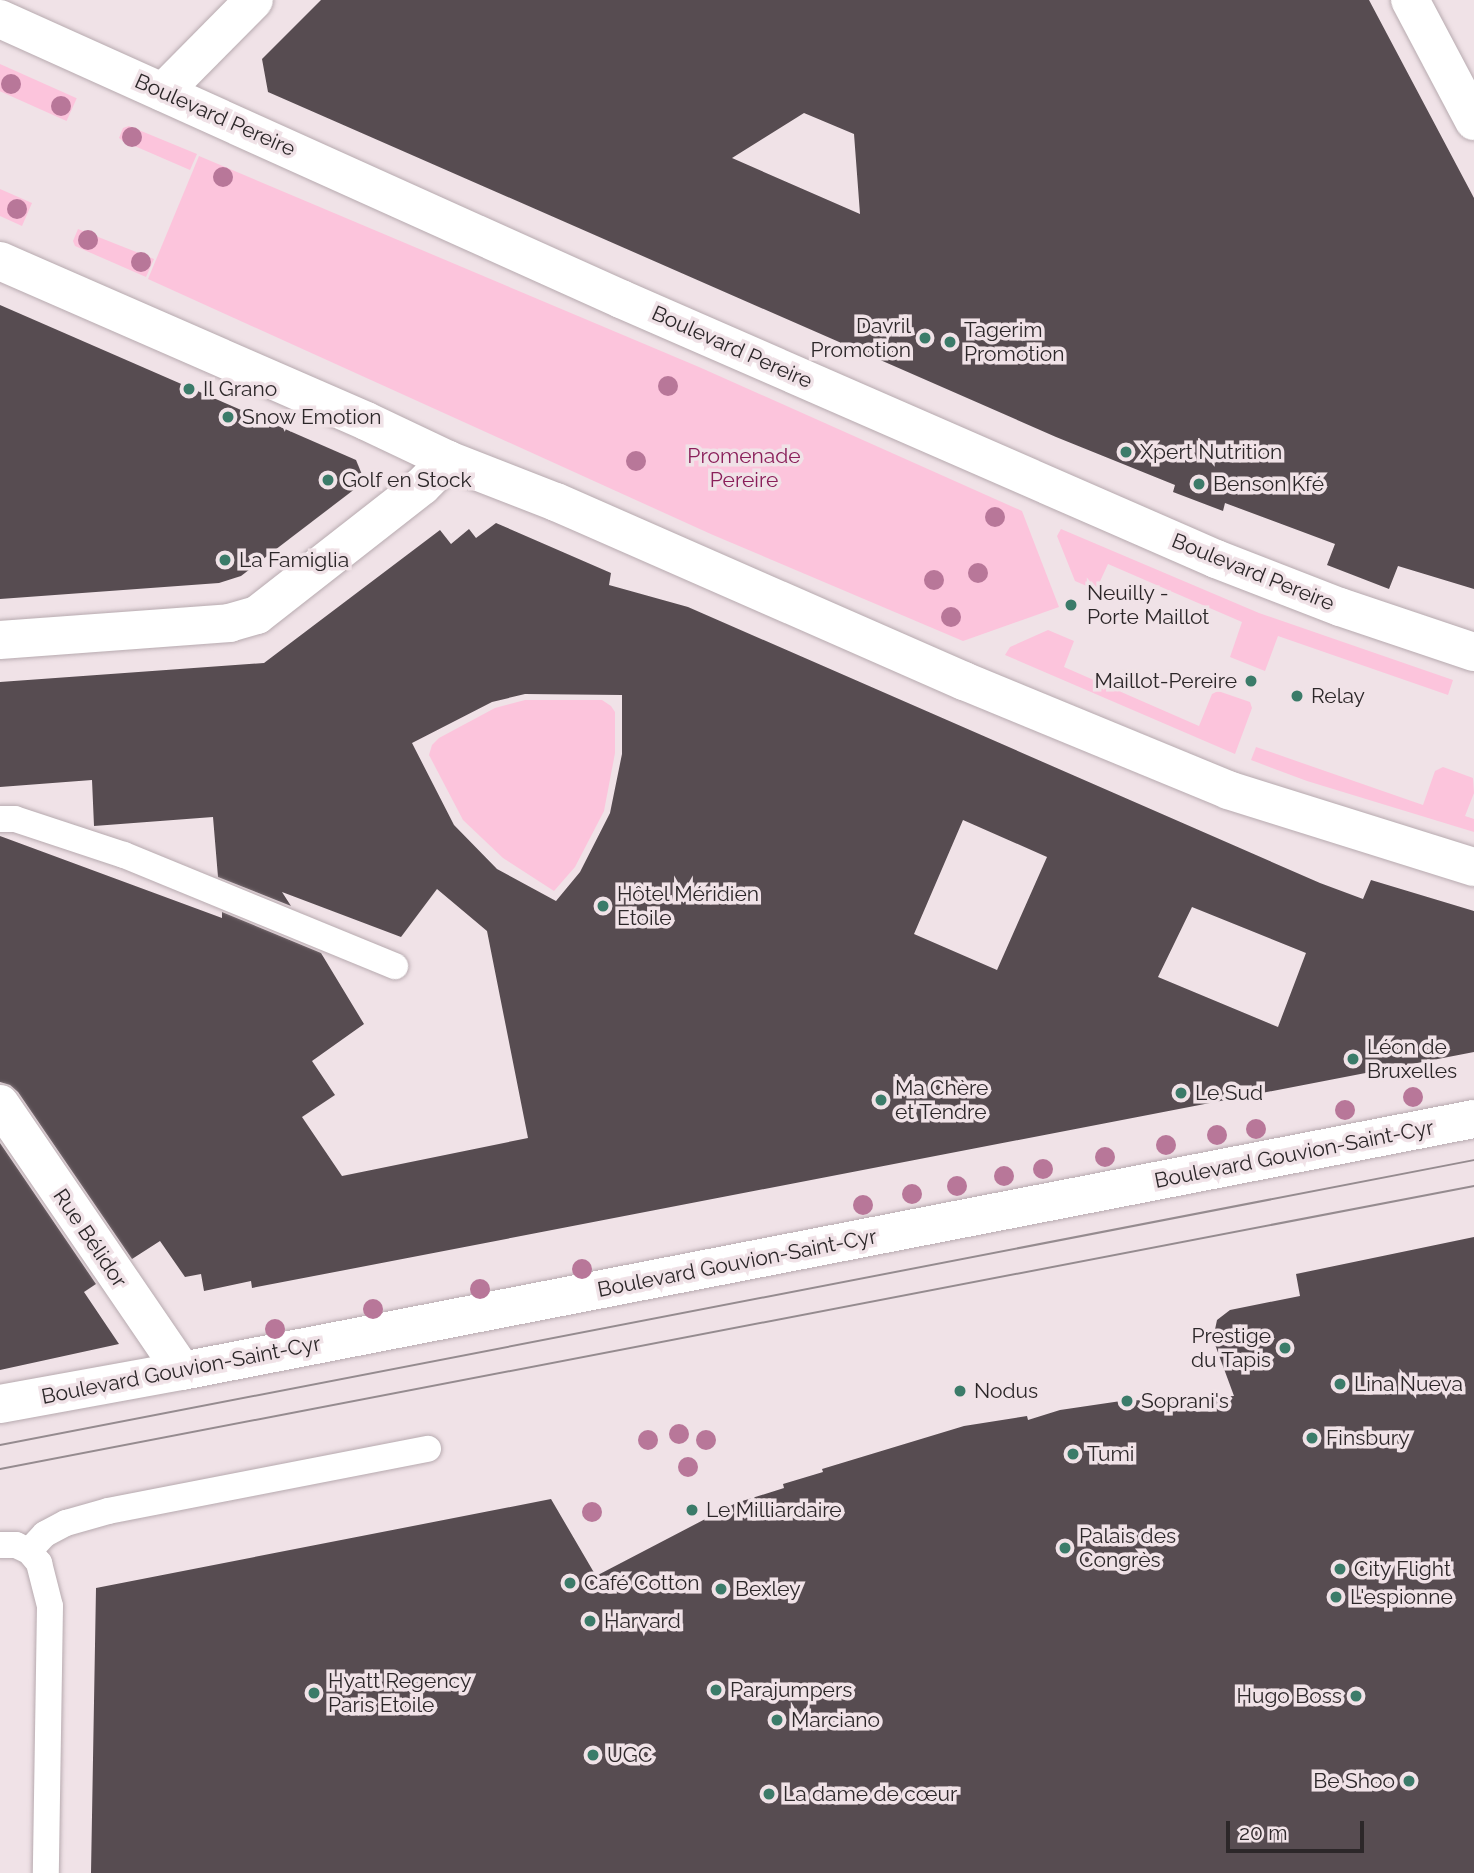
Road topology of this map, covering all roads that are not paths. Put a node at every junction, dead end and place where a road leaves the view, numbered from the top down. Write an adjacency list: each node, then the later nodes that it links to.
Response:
1 (254, 0): 4 (street)
2 (1410, 0): 5 (street)
3 (0, 19): 4 (street, Boulevard Pereire)
4 (163, 92): 9 (street, Boulevard Pereire)
5 (1474, 121)
6 (0, 261): 7 (street)
7 (448, 460): 8 (street); 11 (street)
8 (0, 640)
9 (1474, 652)
10 (0, 819): 12 (lane)
11 (1474, 867)
12 (395, 966)
13 (0, 1104): 15 (street, Rue Bélidor)
14 (1474, 1119): 15 (street, Boulevard Gouvion-Saint-Cyr)
15 (182, 1371): 16 (street, Boulevard Gouvion-Saint-Cyr)
16 (0, 1404)
17 (428, 1449): 19 (lane)
18 (0, 1545): 19 (lane)
19 (29, 1551): 20 (lane)
20 (46, 1873)

